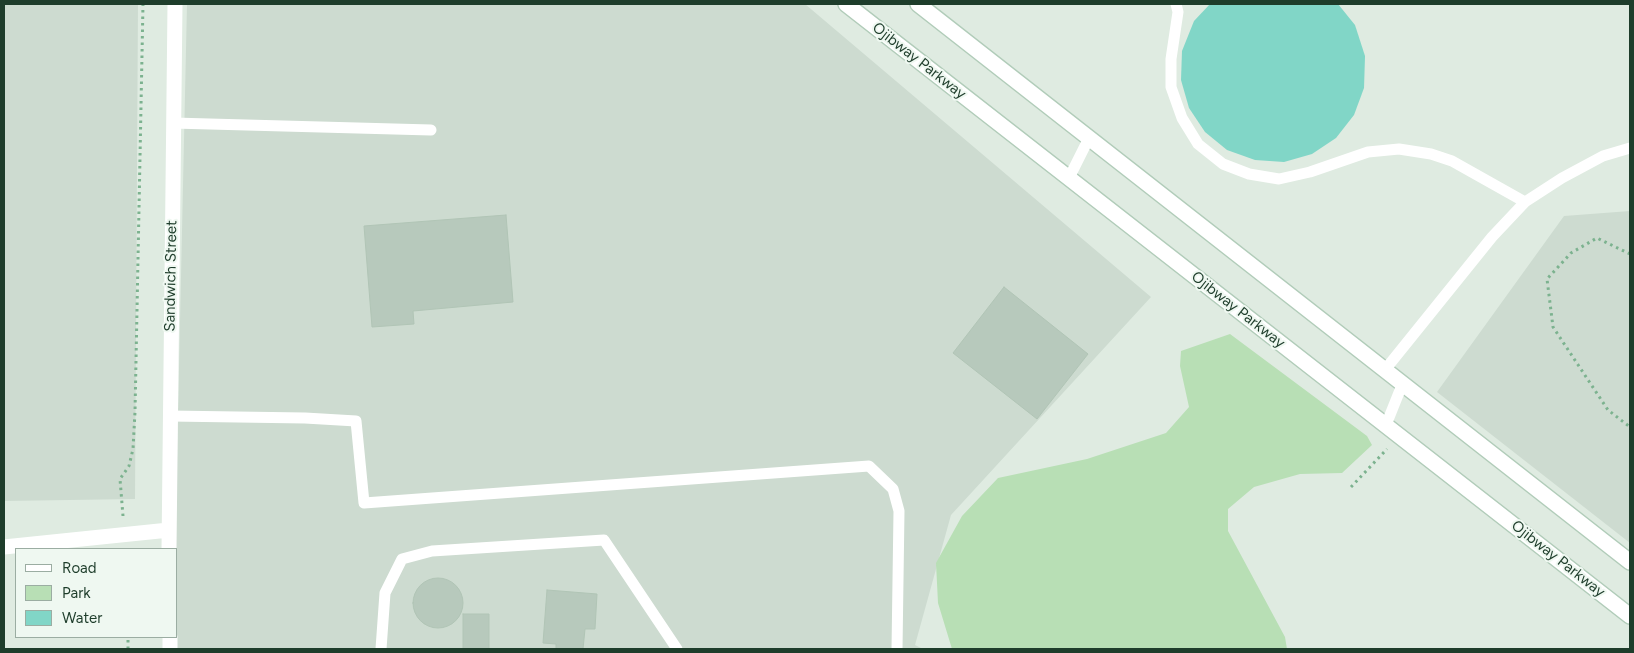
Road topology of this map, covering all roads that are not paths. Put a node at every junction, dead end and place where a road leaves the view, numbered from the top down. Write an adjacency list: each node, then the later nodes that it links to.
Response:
1 (174, 4): 5 (main road, Sandwich Street)
2 (846, 4): 9 (main road, Ojibway Parkway)
3 (918, 4): 7 (main road)
4 (1176, 4): 10 (lane)
5 (173, 123): 6 (lane); 13 (main road, Sandwich Street)
6 (431, 130)
7 (1089, 138): 9 (lane); 11 (main road)
8 (1630, 148): 10 (lane)
9 (1069, 178): 14 (main road, Ojibway Parkway)
10 (1525, 202): 11 (lane)
11 (1384, 371): 12 (main road)
12 (1402, 385): 14 (lane); 18 (main road)
13 (170, 416): 15 (main road, Sandwich Street); 22 (lane)
14 (1386, 425): 19 (main road, Ojibway Parkway)
15 (169, 530): 16 (main road); 17 (main road, Sandwich Street)
16 (4, 547)
17 (169, 548)
18 (1630, 562)
19 (1630, 616)
20 (382, 649): 21 (lane)
21 (677, 649)
22 (897, 649)

